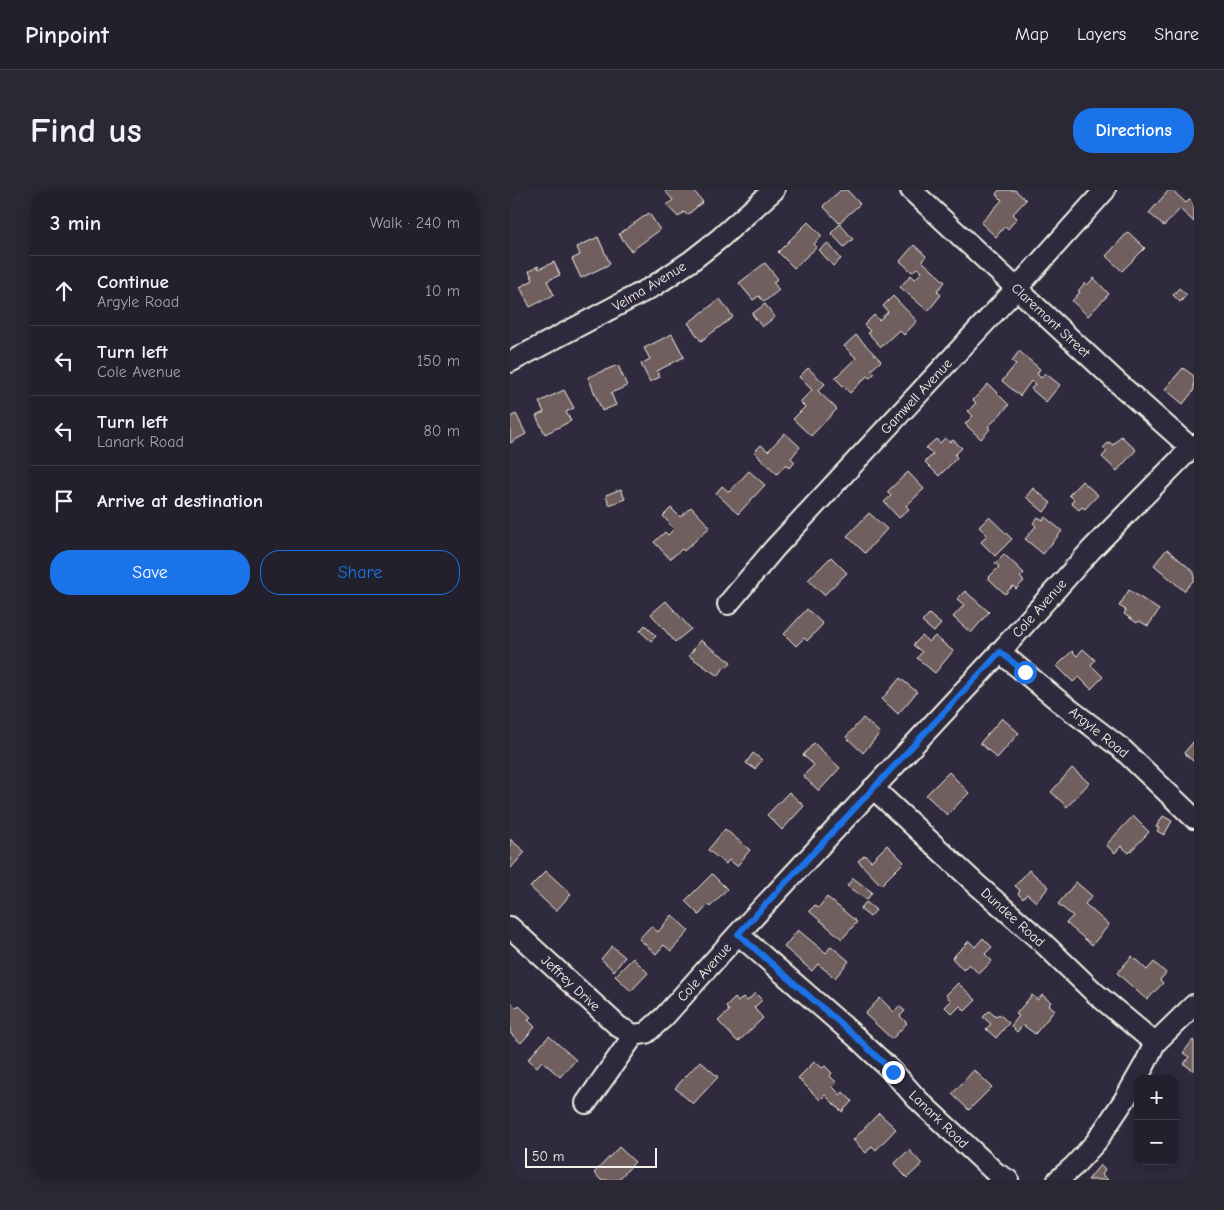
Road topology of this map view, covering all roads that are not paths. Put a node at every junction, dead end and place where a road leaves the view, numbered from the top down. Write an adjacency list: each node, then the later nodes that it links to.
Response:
1 (774, 190): 5 (street, Velma Avenue)
2 (911, 190): 4 (street, Claremont Street)
3 (1105, 190): 4 (street, Gamwell Avenue)
4 (1017, 288): 6 (street, Claremont Street); 7 (street, Gamwell Avenue)
5 (510, 362)
6 (1193, 447): 8 (street, Cole Avenue)
7 (728, 604)
8 (1000, 652): 9 (street, Cole Avenue); 10 (street, Argyle Road)
9 (873, 788): 12 (street, Cole Avenue); 15 (street, Dundee Road)
10 (1194, 818)
11 (510, 927): 14 (street, Jeffrey Drive)
12 (738, 934): 14 (street, Cole Avenue); 17 (street, Lanark Road)
13 (1194, 1005): 15 (street)
14 (634, 1035): 16 (street, Cole Avenue)
15 (1154, 1043): 18 (street)
16 (586, 1103)
17 (1008, 1180)
18 (1058, 1180)

